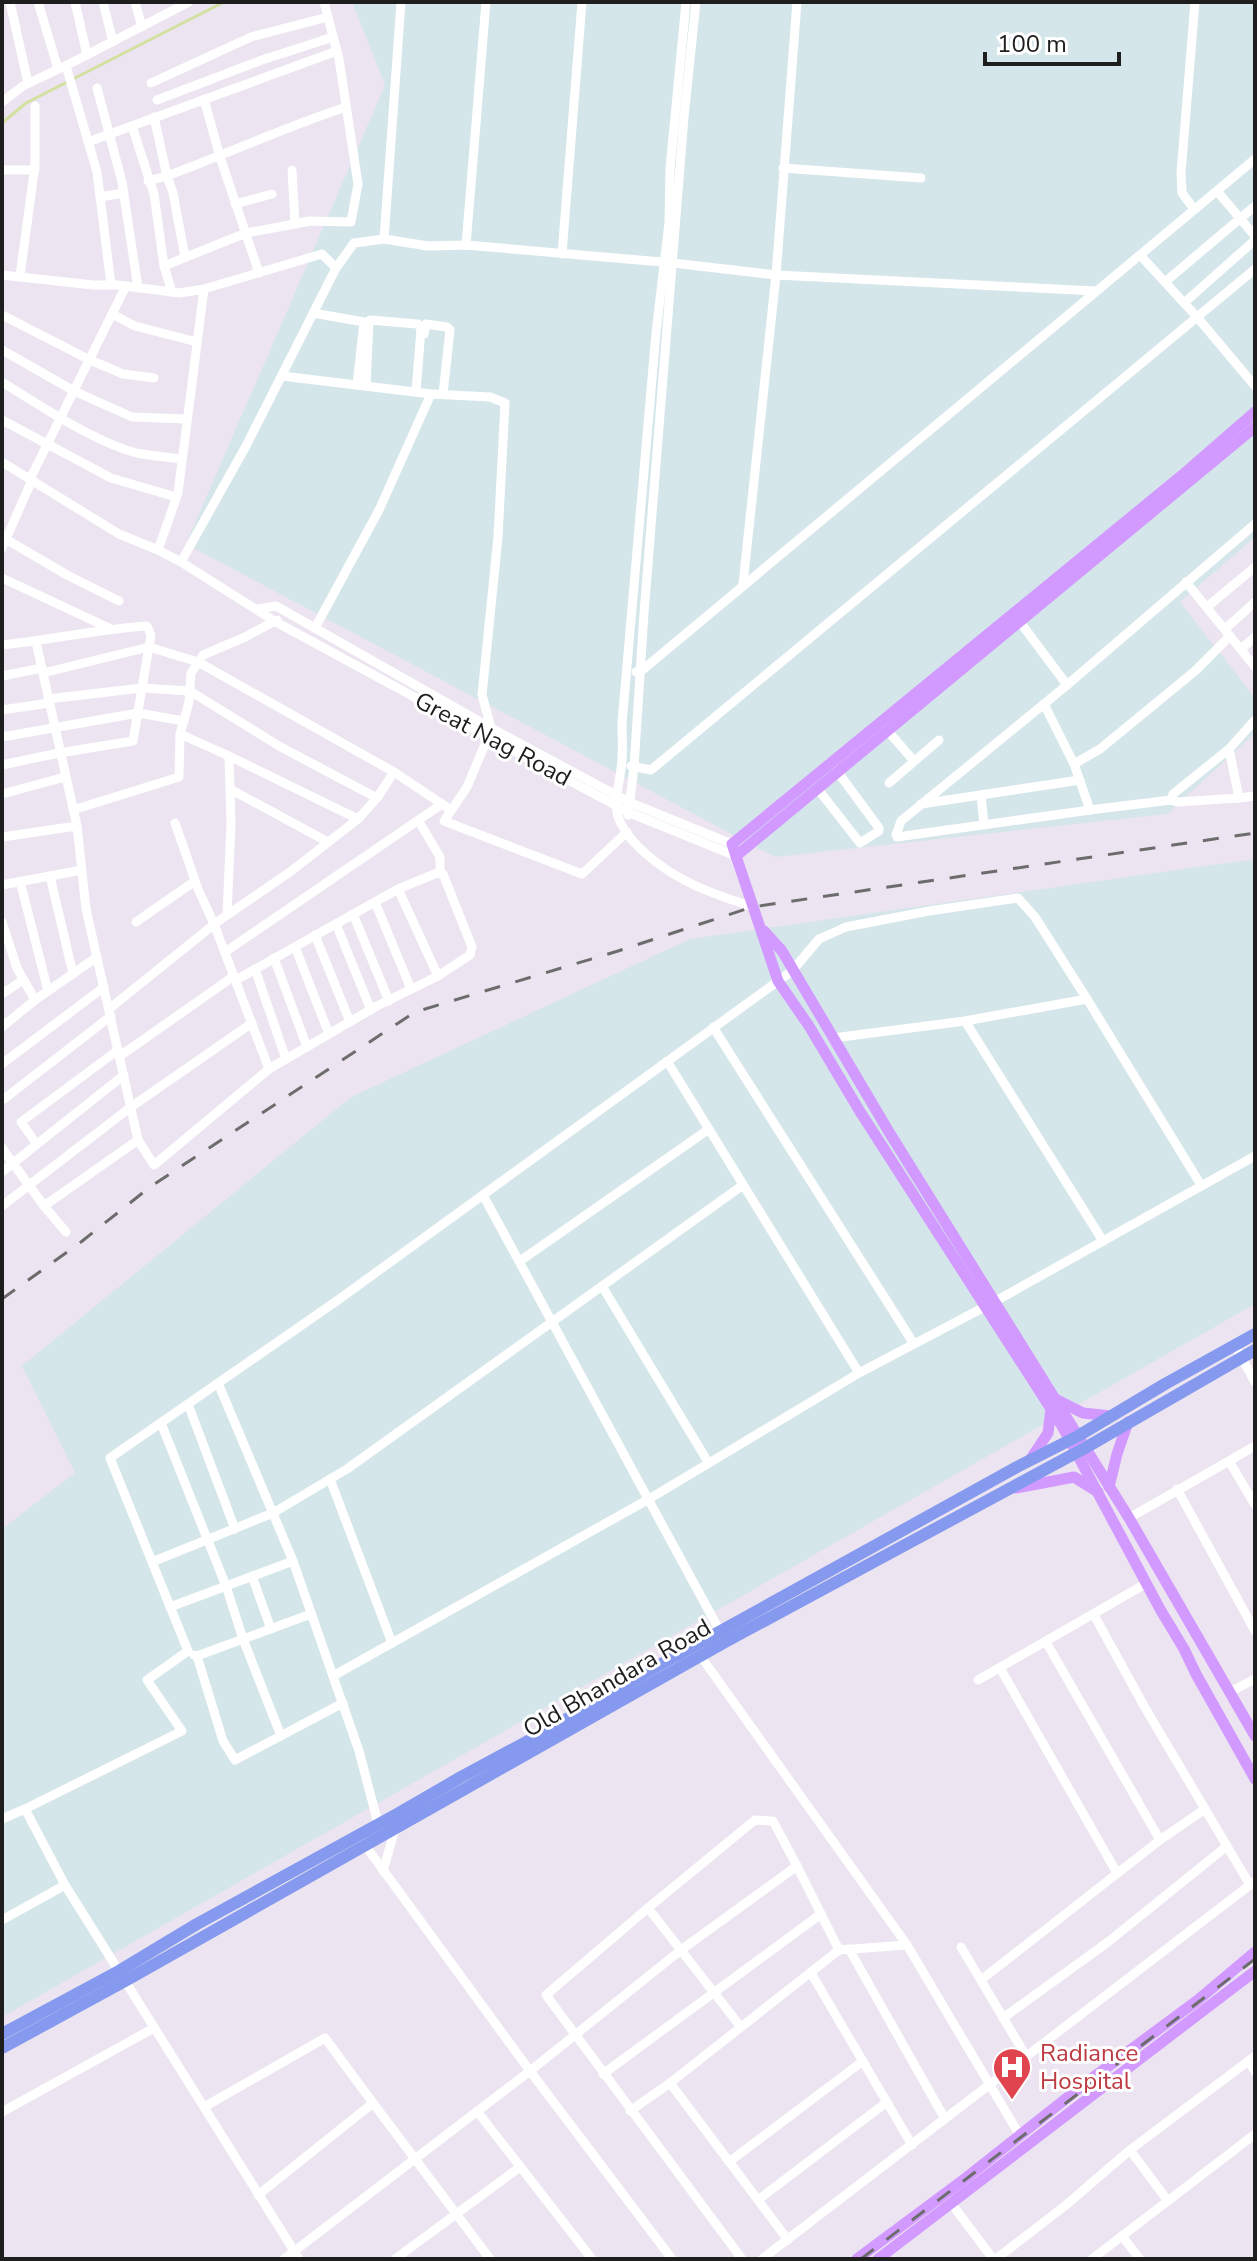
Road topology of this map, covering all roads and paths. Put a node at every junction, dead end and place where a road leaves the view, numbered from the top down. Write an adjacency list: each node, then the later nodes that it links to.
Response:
1 (10, 2): 24 (street)
2 (38, 2): 23 (street)
3 (75, 2): 22 (street)
4 (103, 2): 20 (street)
5 (135, 2): 18 (street)
6 (164, 2): 16 (street)
7 (189, 2): 16 (street)
8 (324, 2): 17 (street)
9 (401, 2): 56 (street)
10 (486, 2): 57 (street)
11 (582, 2): 58 (street)
12 (686, 2): 61 (street)
13 (696, 2): 61 (street)
14 (797, 2): 38 (street)
15 (1195, 2): 51 (street)
16 (167, 14): 18 (street)
17 (328, 17): 19 (street); 25 (street)
18 (142, 27): 20 (street)
19 (333, 37): 21 (street); 28 (street)
20 (113, 42): 22 (street)
21 (337, 51): 27 (street); 31 (street)
22 (87, 55): 23 (street)
23 (62, 67): 24 (street); 35 (street)
24 (28, 83): 29 (street)
25 (151, 83)
26 (97, 88): 34 (street)
27 (204, 99): 32 (street); 36 (street)
28 (157, 100)
29 (2, 102)
30 (35, 106): 40 (street)
31 (346, 107): 36 (street); 53 (street)
32 (154, 117): 33 (street); 42 (street)
33 (132, 126): 34 (street); 44 (street)
34 (109, 134): 35 (street); 46 (street)
35 (88, 142): 48 (street)
36 (220, 157): 42 (street); 49 (street)
37 (1255, 159): 45 (street)
38 (783, 168): 43 (street); 67 (street)
39 (2, 170): 40 (street)
40 (35, 170): 68 (street)
41 (292, 170): 53 (street)
42 (167, 176): 44 (street); 60 (street)
43 (921, 178)
44 (148, 181): 62 (street)
45 (1217, 191): 51 (street); 52 (street)
46 (124, 193): 48 (street); 72 (street)
47 (272, 194): 49 (street)
48 (100, 197): 70 (street)
49 (235, 204): 54 (street)
50 (1255, 206): 52 (street)
51 (1194, 209): 59 (street)
52 (1240, 219): 55 (street); 69 (street)
53 (295, 224): 54 (street)
54 (246, 233): 60 (street); 65 (street)
55 (1255, 238): 76 (street)
56 (384, 239): 57 (street); 63 (street)
57 (466, 245): 58 (street)
58 (562, 254): 61 (street)
59 (1140, 255): 69 (street); 74 (street)
60 (185, 257): 62 (street)
61 (669, 263): 67 (street); 128 (street); 129 (street)
62 (164, 266): 75 (street)
63 (336, 268): 65 (street); 77 (street)
64 (1255, 269): 80 (street)
65 (259, 273): 73 (street)
66 (2, 275): 68 (street)
67 (776, 275): 74 (street); 109 (street)
68 (20, 276): 70 (street)
69 (1165, 282): 76 (street)
70 (111, 285): 71 (street)
71 (126, 286): 72 (street); 78 (street)
72 (138, 288): 75 (street)
73 (204, 289): 75 (street); 81 (street)
74 (1097, 291): 109 (street)
75 (172, 292)
76 (1184, 303): 80 (street)
77 (313, 313): 84 (street); 87 (street)
78 (112, 314): 81 (street); 83 (street)
79 (2, 315): 83 (street)
80 (1197, 317): 88 (street); 153 (street)
81 (197, 342): 94 (street)
82 (2, 350): 89 (street)
83 (90, 360): 85 (street); 89 (street)
84 (282, 376): 87 (street); 105 (street)
85 (154, 378)
86 (2, 382): 93 (street)
87 (361, 386): 90 (street); 90 (street)
88 (1255, 386)
89 (74, 391): 93 (street); 94 (street)
90 (422, 393): 91 (street); 91 (street); 118 (street)
91 (443, 394): 142 (street)
92 (1255, 412): 115 (main road)
93 (61, 418): 97 (street); 98 (street)
94 (186, 419): 98 (street)
95 (2, 420): 97 (street)
96 (1255, 427): 115 (main road)
97 (47, 445): 100 (street); 101 (street)
98 (182, 459): 101 (street)
99 (2, 462): 100 (street)
100 (31, 479): 103 (street); 104 (street)
101 (176, 497): 104 (street)
102 (1253, 529): 108 (street)
103 (3, 541): 110 (street)
104 (158, 550): 105 (street)
105 (181, 562): 113 (street, Great Nag Road)
106 (1255, 567): 112 (street)
107 (2, 578): 117 (street)
108 (1186, 582): 112 (street); 131 (street)
109 (743, 584): 128 (street)
110 (119, 601)
111 (1255, 602): 119 (street)
112 (1207, 607): 119 (street)
113 (257, 609): 114 (street); 116 (street, Great Nag Road)
114 (283, 611): 116 (street); 118 (street)
115 (1016, 617): 131 (street); 141 (main road); 182 (main road)
116 (276, 622): 125 (street); 142 (street, Great Nag Road)
117 (109, 628): 121 (street); 123 (street)
118 (315, 628): 142 (street)
119 (1227, 633): 124 (street); 151 (street)
120 (1255, 637): 124 (street)
121 (36, 642): 122 (street); 127 (street)
122 (2, 645)
123 (149, 647): 125 (street); 127 (street); 132 (street)
124 (1241, 649): 126 (street)
125 (198, 662): 133 (street); 155 (street)
126 (1255, 667)
127 (42, 670): 130 (street); 134 (street)
128 (640, 672): 129 (street); 153 (street)
129 (627, 673): 150 (street)
130 (2, 676)
131 (1067, 685): 135 (street)
132 (142, 688): 133 (street); 134 (street); 137 (street)
133 (190, 691): 139 (street); 164 (street)
134 (49, 701): 136 (street); 140 (street)
135 (1044, 704): 151 (street); 169 (street)
136 (2, 710)
137 (138, 713): 139 (street); 140 (street); 147 (street)
138 (1255, 720): 146 (street)
139 (184, 721): 143 (street)
140 (54, 727): 144 (street); 147 (street)
141 (887, 730): 149 (street); 154 (main road)
142 (489, 732): 166 (street, Great Nag Road); 172 (street)
143 (180, 734): 148 (street); 171 (street)
144 (2, 737)
145 (939, 740): 149 (street)
146 (1229, 749): 165 (street); 167 (street)
147 (59, 753): 152 (street); 156 (street)
148 (229, 756): 160 (street); 174 (street)
149 (914, 761): 158 (street)
150 (621, 764): 153 (street); 166 (street)
151 (1074, 764): 157 (street)
152 (2, 765)
153 (634, 767): 170 (street)
154 (837, 771): 159 (main road); 159 (street)
155 (394, 772): 164 (street); 168 (street)
156 (65, 777): 161 (street); 171 (street)
157 (1080, 780): 162 (street); 173 (street)
158 (889, 783)
159 (817, 788): 183 (main road)
160 (230, 789): 181 (street); 194 (street)
161 (2, 794)
162 (981, 795): 169 (street); 177 (street)
163 (1255, 796): 165 (street)
164 (377, 798): 174 (street)
165 (1239, 798): 167 (street)
166 (617, 800): 170 (street, Great Nag Road); 179 (street)
167 (1171, 800): 173 (street)
168 (442, 804): 172 (street); 175 (street)
169 (921, 804): 177 (street)
170 (630, 808): 179 (street); 182 (street); 183 (street, Great Nag Road)
171 (73, 810): 178 (street)
172 (451, 810): 179 (street)
173 (1090, 810): 177 (street)
174 (358, 819): 181 (street)
175 (418, 820): 185 (street); 202 (street)
176 (175, 823): 188 (street)
177 (984, 825)
178 (77, 826): 180 (street); 184 (street)
179 (625, 828): 192 (street)
180 (2, 837)
181 (328, 842): 194 (street)
182 (732, 844): 183 (main road)
183 (736, 856): 192 (main road)
184 (82, 870): 186 (street); 204 (street)
185 (440, 873): 190 (street); 210 (street)
186 (50, 876): 187 (street); 209 (street)
187 (20, 881): 189 (street); 216 (street)
188 (195, 881): 196 (street); 197 (street)
189 (2, 885)
190 (398, 889): 191 (street); 210 (street)
191 (375, 902): 193 (street); 215 (street)
192 (752, 907): 199 (main road)
193 (353, 914): 198 (street); 220 (street)
194 (227, 915): 197 (street)
195 (2, 922): 203 (street)
196 (136, 922)
197 (214, 924): 202 (street); 222 (street)
198 (336, 924): 200 (street); 221 (street)
199 (759, 925): 208 (main road); 213 (main road)
200 (315, 935): 201 (street); 224 (street)
201 (295, 947): 205 (street); 228 (street)
202 (225, 952): 211 (street)
203 (12, 953): 206 (street); 212 (street)
204 (97, 957): 209 (street); 214 (street)
205 (274, 958): 207 (street); 230 (street)
206 (2, 959)
207 (255, 969): 211 (street); 232 (street)
208 (792, 971): 213 (street); 218 (street); 229 (main road)
209 (73, 974): 216 (street)
210 (438, 976): 215 (street)
211 (235, 978): 225 (street); 231 (street)
212 (23, 980): 217 (street); 219 (street)
213 (778, 981): 227 (street); 256 (main road)
214 (104, 987): 222 (street); 234 (street)
215 (411, 989): 220 (street)
216 (48, 991): 219 (street)
217 (2, 994)
218 (1087, 999): 223 (street); 248 (street)
219 (35, 1000): 226 (street)
220 (389, 1001): 221 (street)
221 (371, 1010): 224 (street)
222 (110, 1013): 231 (street); 237 (street)
223 (965, 1021): 229 (street); 253 (street)
224 (350, 1022): 228 (street)
225 (252, 1023): 235 (street); 238 (street)
226 (2, 1027)
227 (713, 1027): 233 (street); 259 (street)
228 (329, 1034): 230 (street)
229 (833, 1038): 256 (main road)
230 (307, 1047): 232 (street)
231 (119, 1053): 236 (street); 241 (street)
232 (286, 1059): 235 (street)
233 (667, 1061): 239 (street); 249 (street)
234 (2, 1064)
235 (269, 1069): 240 (street)
236 (124, 1075): 238 (street); 241 (street)
237 (2, 1096)
238 (131, 1107): 240 (street); 246 (street)
239 (709, 1129): 247 (street); 254 (street)
240 (138, 1140): 251 (street)
241 (36, 1143): 244 (street)
242 (2, 1148): 244 (street)
243 (1255, 1156): 248 (street)
244 (13, 1163): 245 (street); 246 (street)
245 (2, 1172)
246 (28, 1185): 250 (street); 251 (street)
247 (743, 1185): 255 (street); 262 (street)
248 (1201, 1185): 253 (street)
249 (483, 1195): 254 (street); 264 (street)
250 (2, 1206)
251 (44, 1206): 252 (street)
252 (66, 1232)
253 (1103, 1241): 256 (street)
254 (520, 1261): 257 (street)
255 (602, 1286): 257 (street); 274 (street)
256 (989, 1304): 259 (street); 266 (main road)
257 (553, 1322): 275 (street); 279 (street)
258 (1255, 1334): 261 (highway)
259 (914, 1344): 262 (street)
260 (1255, 1350): 261 (highway, Old Bhandara Road)
261 (1238, 1351): 263 (street); 267 (highway); 268 (highway, Old Bhandara Road)
262 (859, 1373): 274 (street)
263 (1255, 1382)
264 (218, 1383): 265 (street); 281 (street)
265 (188, 1404): 269 (street); 284 (street)
266 (1053, 1404): 267 (main road); 270 (main road); 272 (main road)
267 (1111, 1416): 270 (highway)
268 (1128, 1422): 270 (highway, Old Bhandara Road); 277 (main road)
269 (161, 1423): 285 (street); 287 (street)
270 (1078, 1444): 272 (highway); 277 (main road); 278 (highway, Old Bhandara Road)
271 (1255, 1446): 273 (street)
272 (1030, 1460): 283 (highway)
273 (1229, 1461): 276 (street); 280 (street)
274 (708, 1462): 279 (street)
275 (330, 1479): 281 (street); 299 (street)
276 (1177, 1489): 282 (street); 295 (street)
277 (1104, 1490): 278 (main road); 282 (main road); 289 (main road)
278 (1005, 1491): 283 (highway, Old Bhandara Road)
279 (649, 1499): 296 (street); 299 (street)
280 (1255, 1505)
281 (273, 1513): 284 (street); 286 (street)
282 (1129, 1518): 306 (main road)
283 (928, 1525): 296 (highway, Old Bhandara Road)
284 (235, 1529): 285 (street)
285 (208, 1540): 287 (street); 290 (street)
286 (293, 1561): 288 (street); 292 (street)
287 (152, 1562): 291 (street)
288 (252, 1576): 290 (street); 294 (street)
289 (1147, 1583): 293 (street); 310 (main road)
290 (226, 1586): 291 (street); 297 (street)
291 (170, 1607): 301 (street)
292 (311, 1614): 294 (street); 303 (street)
293 (1094, 1615): 298 (street); 312 (street)
294 (271, 1629): 297 (street)
295 (1255, 1631)
296 (723, 1637): 300 (highway, Old Bhandara Road)
297 (243, 1639): 301 (street); 308 (street)
298 (1046, 1642): 302 (street); 317 (street)
299 (392, 1643): 303 (street)
300 (697, 1652): 314 (highway, Old Bhandara Road); 315 (highway); 327 (street)
301 (192, 1654): 308 (street); 311 (street)
302 (1000, 1668): 305 (street); 321 (street)
303 (333, 1676): 307 (street)
304 (1255, 1679): 306 (street)
305 (978, 1680)
306 (1230, 1692): 309 (main road)
307 (343, 1703): 308 (street); 315 (street)
308 (281, 1736)
309 (1255, 1736)
310 (1255, 1779)
311 (25, 1809): 313 (street); 323 (street)
312 (1205, 1809): 317 (street); 318 (street)
313 (2, 1819)
314 (395, 1829): 315 (highway, Old Bhandara Road); 320 (street)
315 (380, 1831): 316 (highway, Old Bhandara Road)
316 (361, 1840): 320 (street); 334 (highway, Old Bhandara Road)
317 (1160, 1840): 321 (street)
318 (1227, 1846): 322 (street); 337 (street)
319 (797, 1866): 324 (street); 325 (street); 329 (street)
320 (383, 1871): 346 (street)
321 (1117, 1873): 335 (street)
322 (1252, 1883): 343 (street)
323 (65, 1885): 326 (street); 334 (street)
324 (648, 1908): 329 (street); 341 (street)
325 (821, 1914): 330 (street); 336 (street)
326 (2, 1920)
327 (907, 1945): 330 (street); 350 (street)
328 (961, 1947): 335 (street)
329 (681, 1950): 336 (street); 341 (street)
330 (844, 1950): 333 (street); 357 (street)
331 (1255, 1952): 358 (main road)
332 (1255, 1971): 368 (main road)
333 (811, 1973): 338 (street); 345 (street)
334 (122, 1976): 339 (street); 340 (highway); 342 (highway, Old Bhandara Road)
335 (981, 1980): 337 (street)
336 (715, 1993): 338 (street); 348 (street)
337 (1003, 2018): 343 (street)
338 (740, 2026): 349 (street)
339 (154, 2028): 353 (street); 356 (street)
340 (2, 2034)
341 (573, 2034): 346 (street); 348 (street)
342 (2, 2048)
343 (1026, 2056): 350 (street)
344 (1252, 2059): 347 (street); 361 (street)
345 (863, 2061): 351 (street); 363 (street)
346 (530, 2071): 354 (street); 377 (street)
347 (1255, 2072)
348 (603, 2074): 355 (street)
349 (670, 2083): 355 (street); 363 (street)
350 (988, 2085): 357 (street); 358 (street)
351 (887, 2102): 360 (street); 366 (street)
352 (373, 2103): 353 (street); 362 (street); 365 (street)
353 (204, 2107): 365 (street)
354 (477, 2111): 362 (street); 364 (street)
355 (630, 2111): 378 (street)
356 (2, 2112)
357 (945, 2119): 360 (street)
358 (1019, 2134): 380 (main road)
359 (1255, 2134): 367 (street)
360 (912, 2145): 371 (street)
361 (1130, 2150): 367 (street); 382 (street)
362 (415, 2158): 369 (street); 372 (street)
363 (729, 2162): 366 (street)
364 (520, 2167): 369 (street); 376 (street)
365 (258, 2195): 372 (street)
366 (758, 2200): 371 (street)
367 (1168, 2201): 370 (street)
368 (951, 2203): 381 (main road); 382 (street)
369 (456, 2214): 374 (street); 375 (street)
370 (1122, 2236): 383 (street); 384 (street)
371 (788, 2240): 379 (street)
372 (296, 2255): 373 (street)
373 (284, 2259)
374 (395, 2259)
375 (490, 2259)
376 (592, 2259)
377 (672, 2259)
378 (742, 2259)
379 (762, 2259)
380 (857, 2259)
381 (878, 2259)
382 (995, 2259)
383 (1092, 2259)
384 (1140, 2259)

